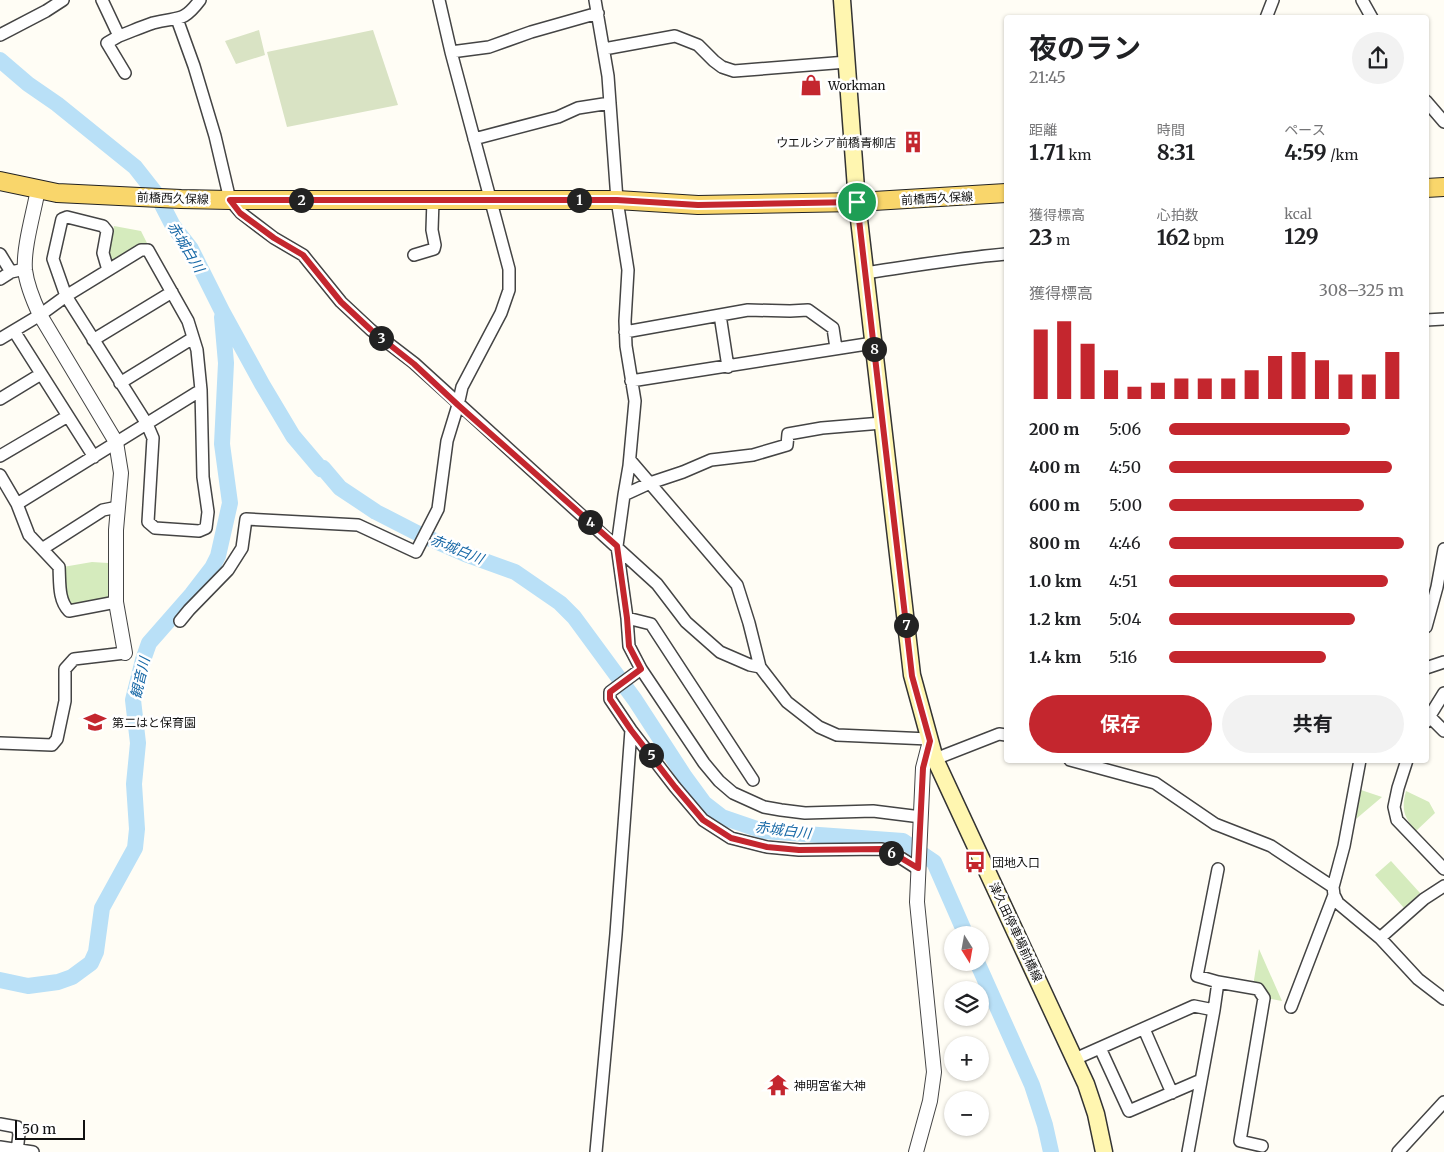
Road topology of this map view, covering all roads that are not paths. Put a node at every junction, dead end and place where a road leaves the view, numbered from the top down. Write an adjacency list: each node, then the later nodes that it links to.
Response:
1 (63, 0): 13 (street)
2 (102, 0): 14 (street)
3 (200, 0): 12 (street)
4 (439, 0): 16 (street)
5 (596, 0): 9 (street)
6 (842, 0): 17 (main road, 津久田停車場前橋線)
7 (1273, 0): 10 (street)
8 (1362, 0): 11 (street)
9 (598, 13): 15 (street); 16 (street)
10 (1267, 15)
11 (1370, 15)
12 (177, 19): 14 (street); 28 (street)
13 (2, 34)
14 (119, 36): 18 (street)
15 (604, 49): 17 (street); 19 (street)
16 (451, 52): 22 (street)
17 (846, 62): 32 (main road, 津久田停車場前橋線)
18 (124, 73)
19 (610, 103): 22 (street); 31 (street)
20 (1429, 104): 21 (street)
21 (1444, 122)
22 (474, 139): 30 (street)
23 (0, 181): 26 (main road, 前橋西久保線)
24 (1444, 187): 25 (main road)
25 (1429, 188)
26 (38, 189): 28 (main road, 前橋西久保線); 37 (street)
27 (1004, 193): 32 (main road, 前橋西久保線)
28 (230, 200): 29 (main road, 前橋西久保線); 59 (street)
29 (433, 200): 30 (main road, 前橋西久保線); 35 (street)
30 (490, 200): 31 (main road, 前橋西久保線); 59 (street)
31 (617, 200): 32 (main road, 前橋西久保線); 47 (street)
32 (857, 202): 38 (main road, 津久田停車場前橋線)
33 (0, 254): 37 (street)
34 (1004, 254): 38 (street)
35 (414, 255)
36 (108, 270): 40 (street); 41 (street); 41 (street)
37 (18, 271): 39 (street); 42 (street)
38 (866, 273): 51 (main road, 津久田停車場前橋線)
39 (0, 279)
40 (172, 292): 48 (street); 50 (street)
41 (66, 296): 42 (street); 50 (street)
42 (40, 315): 46 (street); 63 (street)
43 (720, 315): 47 (street); 52 (street); 53 (street)
44 (1444, 319): 45 (street)
45 (1429, 320)
46 (14, 331): 49 (street); 54 (street)
47 (626, 332): 55 (street)
48 (194, 338): 56 (street); 57 (street)
49 (0, 339)
50 (94, 340): 56 (street)
51 (873, 343): 52 (street); 61 (main road, 津久田停車場前橋線)
52 (836, 348): 53 (street)
53 (728, 367): 55 (street)
54 (41, 374): 58 (street); 60 (street)
55 (632, 381): 66 (street)
56 (120, 383): 62 (street)
57 (201, 390): 62 (street); 62 (street)
58 (0, 399)
59 (458, 405): 72 (street); 78 (street)
60 (68, 416): 64 (street); 65 (street)
61 (882, 423): 68 (street); 90 (main road, 津久田停車場前橋線)
62 (147, 424): 63 (street)
63 (116, 442): 65 (street); 71 (street)
64 (0, 456)
65 (94, 457): 70 (street)
66 (630, 460): 68 (street); 69 (street)
67 (0, 475): 70 (street)
68 (650, 483): 69 (street); 81 (street)
69 (624, 495): 72 (street)
70 (17, 504): 73 (street)
71 (118, 507): 73 (street); 75 (street)
72 (617, 546): 77 (street); 81 (street)
73 (42, 549): 75 (street)
74 (1444, 549): 76 (street)
75 (116, 602): 79 (street)
76 (1429, 616)
77 (627, 618): 83 (street); 96 (street)
78 (180, 621)
79 (125, 653): 91 (street)
80 (1444, 662): 82 (street)
81 (760, 667): 90 (street)
82 (1429, 667)
83 (640, 670): 87 (street); 97 (street)
84 (1444, 692): 85 (street)
85 (1429, 717)
86 (1429, 720): 88 (street)
87 (631, 730): 98 (street); 119 (street)
88 (1444, 731)
89 (1004, 734): 92 (street)
90 (929, 740): 92 (main road, 津久田停車場前橋線); 97 (street)
91 (0, 743)
92 (935, 759): 110 (main road, 津久田停車場前橋線)
93 (1081, 763): 102 (street)
94 (1359, 763): 102 (street)
95 (1406, 763): 100 (street)
96 (753, 780)
97 (920, 821): 98 (street)
98 (918, 868): 120 (street)
99 (1218, 869): 104 (street)
100 (1444, 869)
101 (1444, 886): 103 (street)
102 (1333, 891): 103 (street); 106 (street)
103 (1380, 938): 105 (street)
104 (1218, 982): 107 (street); 115 (street)
105 (1444, 999)
106 (1291, 1008)
107 (1214, 1010): 108 (street); 111 (street)
108 (1144, 1029): 109 (street); 112 (street)
109 (1100, 1048): 110 (street); 112 (street)
110 (1075, 1059): 121 (main road, 津久田停車場前橋線)
111 (1201, 1080): 112 (street); 122 (street)
112 (1172, 1093)
113 (1444, 1102): 123 (street)
114 (0, 1124): 117 (street)
115 (1262, 1146)
116 (0, 1147): 117 (street)
117 (17, 1151): 118 (street)
118 (33, 1152)
119 (596, 1152)
120 (916, 1152)
121 (1104, 1152)
122 (1188, 1152)
123 (1398, 1152)

